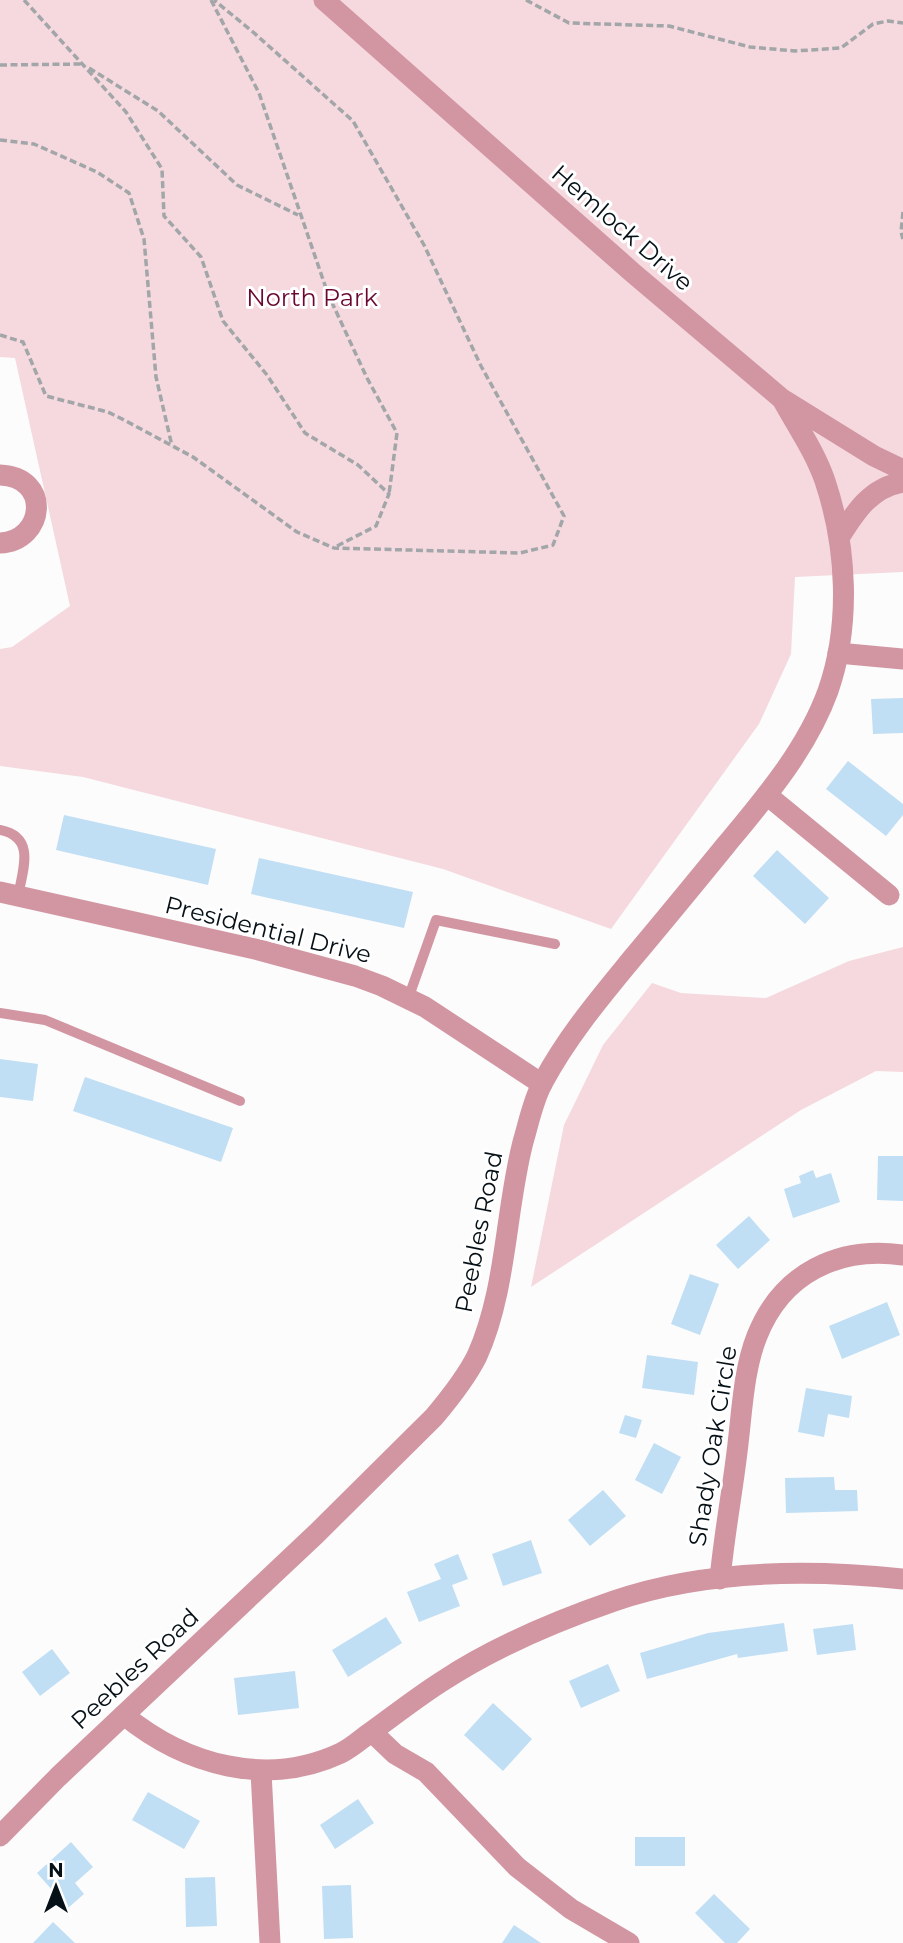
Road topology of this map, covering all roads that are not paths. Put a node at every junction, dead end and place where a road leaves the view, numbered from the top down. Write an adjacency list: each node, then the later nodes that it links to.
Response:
1 (324, 0): 2 (street, Hemlock Drive)
2 (782, 400): 3 (street, Hemlock Drive); 6 (street, Peebles Road)
3 (903, 470)
4 (0, 475): 7 (street)
5 (903, 482): 6 (street)
6 (839, 538): 8 (street, Peebles Road)
7 (0, 543)
8 (838, 653): 9 (street); 10 (street, Peebles Road)
9 (903, 659)
10 (767, 795): 13 (street); 17 (street, Peebles Road)
11 (0, 830): 12 (lane)
12 (9, 894): 15 (street, Presidential Drive)
13 (889, 895)
14 (555, 944): 15 (lane)
15 (408, 999): 17 (street, Presidential Drive)
16 (0, 1013): 18 (lane)
17 (542, 1084): 22 (street, Peebles Road)
18 (240, 1101)
19 (903, 1255): 20 (street, Shady Oak Circle)
20 (720, 1578): 21 (street); 23 (street)
21 (903, 1578)
22 (124, 1716): 24 (street); 25 (street, Peebles Road)
23 (372, 1732): 24 (street); 27 (street)
24 (261, 1772): 26 (street)
25 (0, 1836)
26 (270, 1943)
27 (629, 1943)

